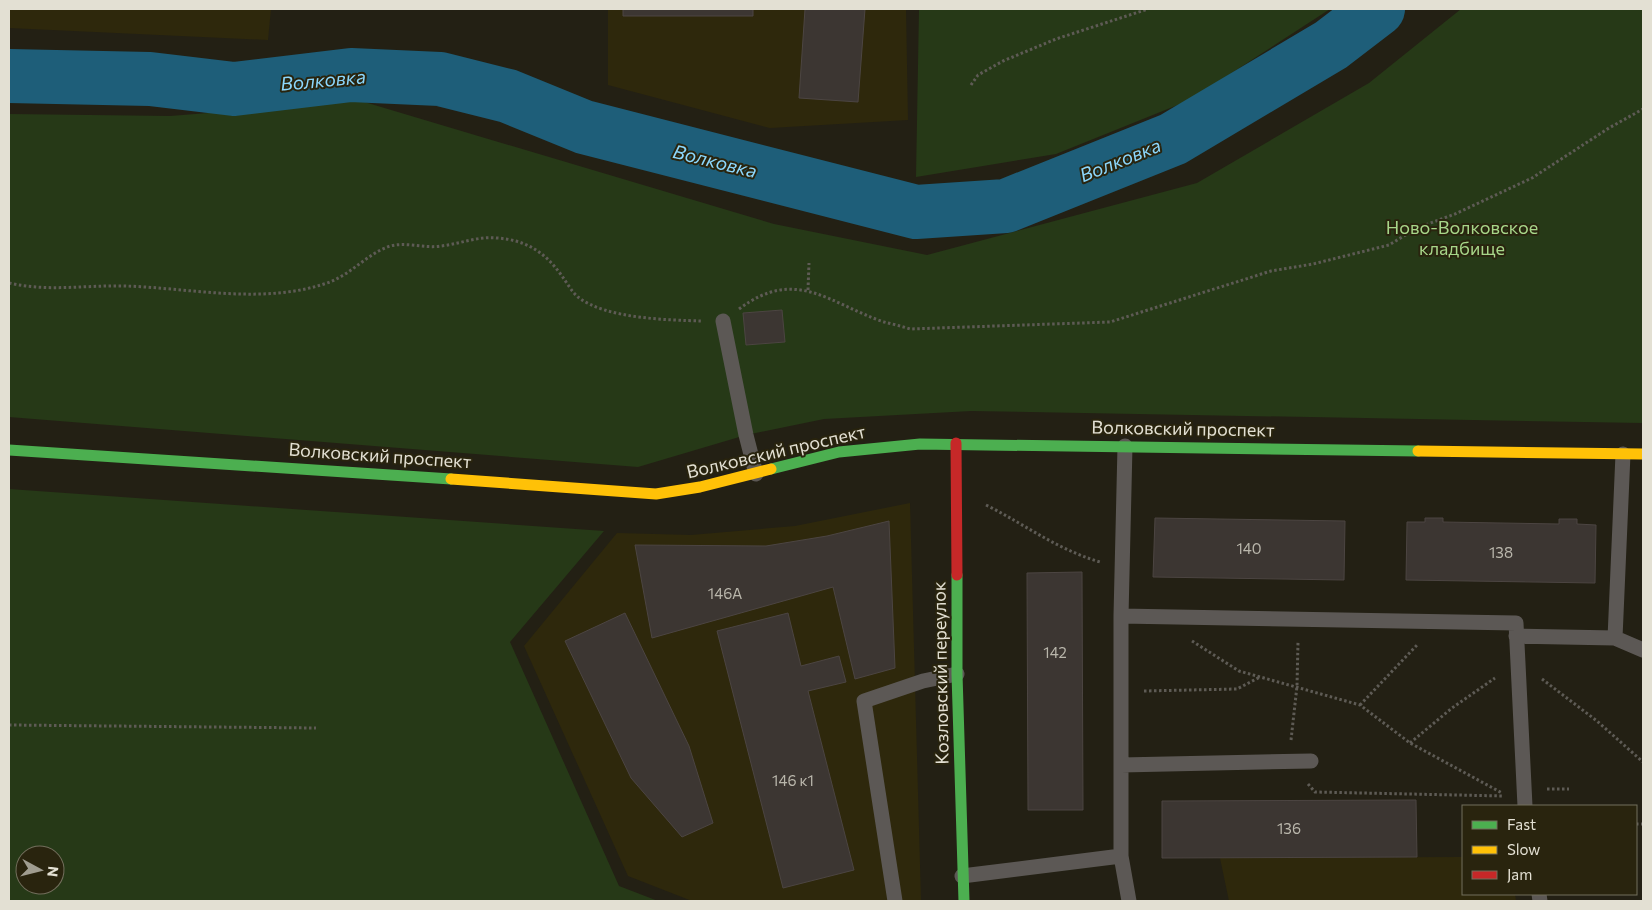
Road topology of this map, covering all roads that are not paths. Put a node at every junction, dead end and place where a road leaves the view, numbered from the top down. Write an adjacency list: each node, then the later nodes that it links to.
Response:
1 (723, 321): 7 (lane)
2 (956, 443): 3 (street, Волковский проспект); 7 (street, Волковский проспект); 12 (street, Козловский переулок)
3 (1125, 446): 5 (street, Волковский проспект); 8 (lane)
4 (9, 450): 7 (street, Волковский проспект)
5 (1623, 454): 6 (street, Волковский проспект); 10 (lane)
6 (1643, 454)
7 (756, 474)
8 (1121, 616): 9 (lane); 14 (lane)
9 (1516, 636): 10 (lane); 15 (lane)
10 (1615, 638): 11 (lane)
11 (1643, 650)
12 (958, 674): 17 (street, Козловский переулок); 18 (lane)
13 (1311, 761): 14 (lane)
14 (1121, 765): 16 (lane)
15 (1525, 805)
16 (1121, 856): 17 (lane); 20 (lane)
17 (962, 876): 19 (street, Козловский переулок)
18 (895, 901)
19 (964, 901)
20 (1129, 901)

